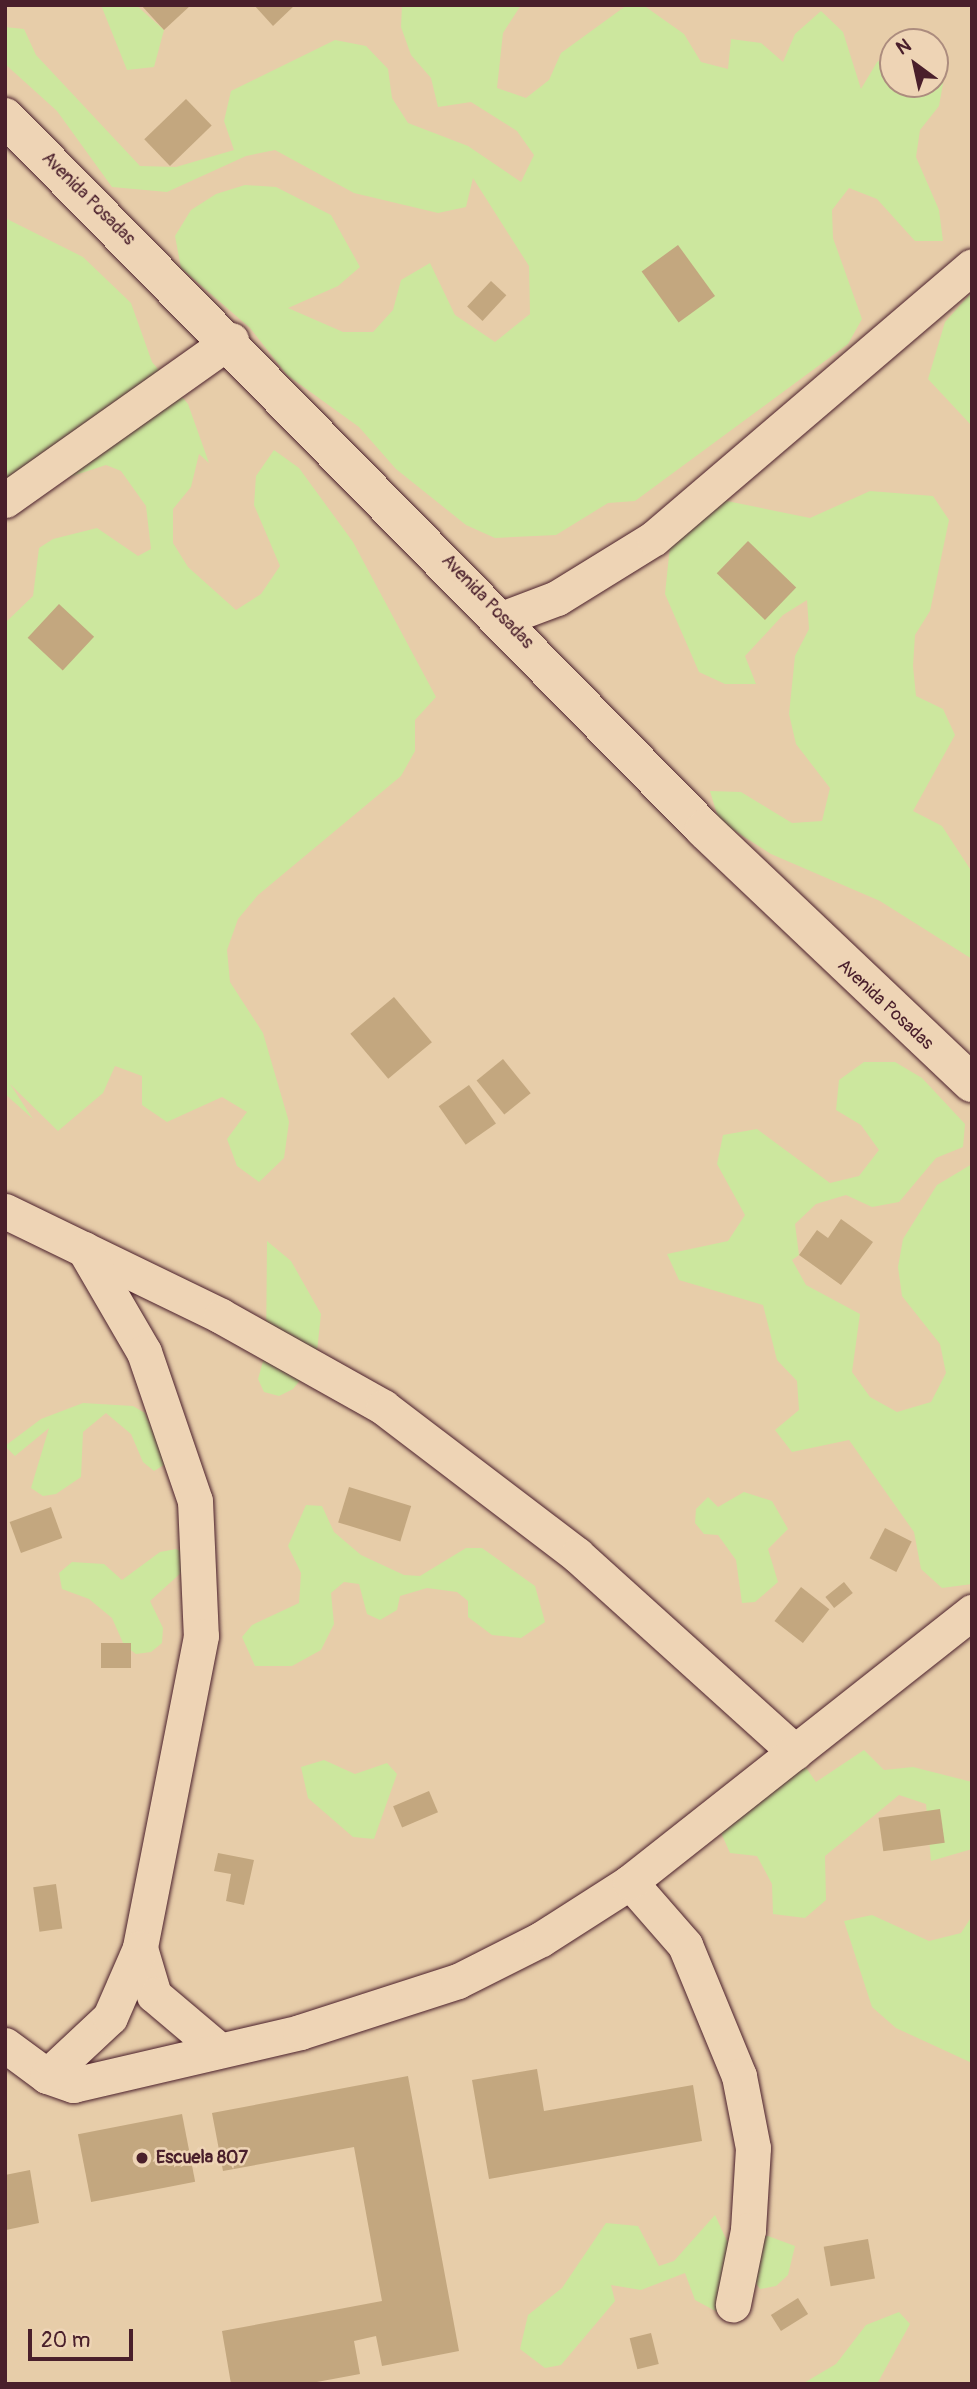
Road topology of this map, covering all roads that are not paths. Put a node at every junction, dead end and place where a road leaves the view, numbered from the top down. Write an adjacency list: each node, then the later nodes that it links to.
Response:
1 (5, 117): 3 (street, Avenida Posadas)
2 (972, 266): 5 (street)
3 (231, 340): 4 (street); 5 (street, Avenida Posadas)
4 (5, 500)
5 (504, 618): 6 (street, Avenida Posadas)
6 (972, 1083)
7 (5, 1211): 8 (street)
8 (84, 1248): 10 (street); 12 (street)
9 (972, 1612): 10 (street)
10 (795, 1752): 11 (street)
11 (630, 1882): 14 (street); 16 (street)
12 (140, 1948): 14 (street); 15 (street)
13 (5, 2045): 15 (street)
14 (219, 2050): 15 (street)
15 (47, 2076)
16 (733, 2304)

